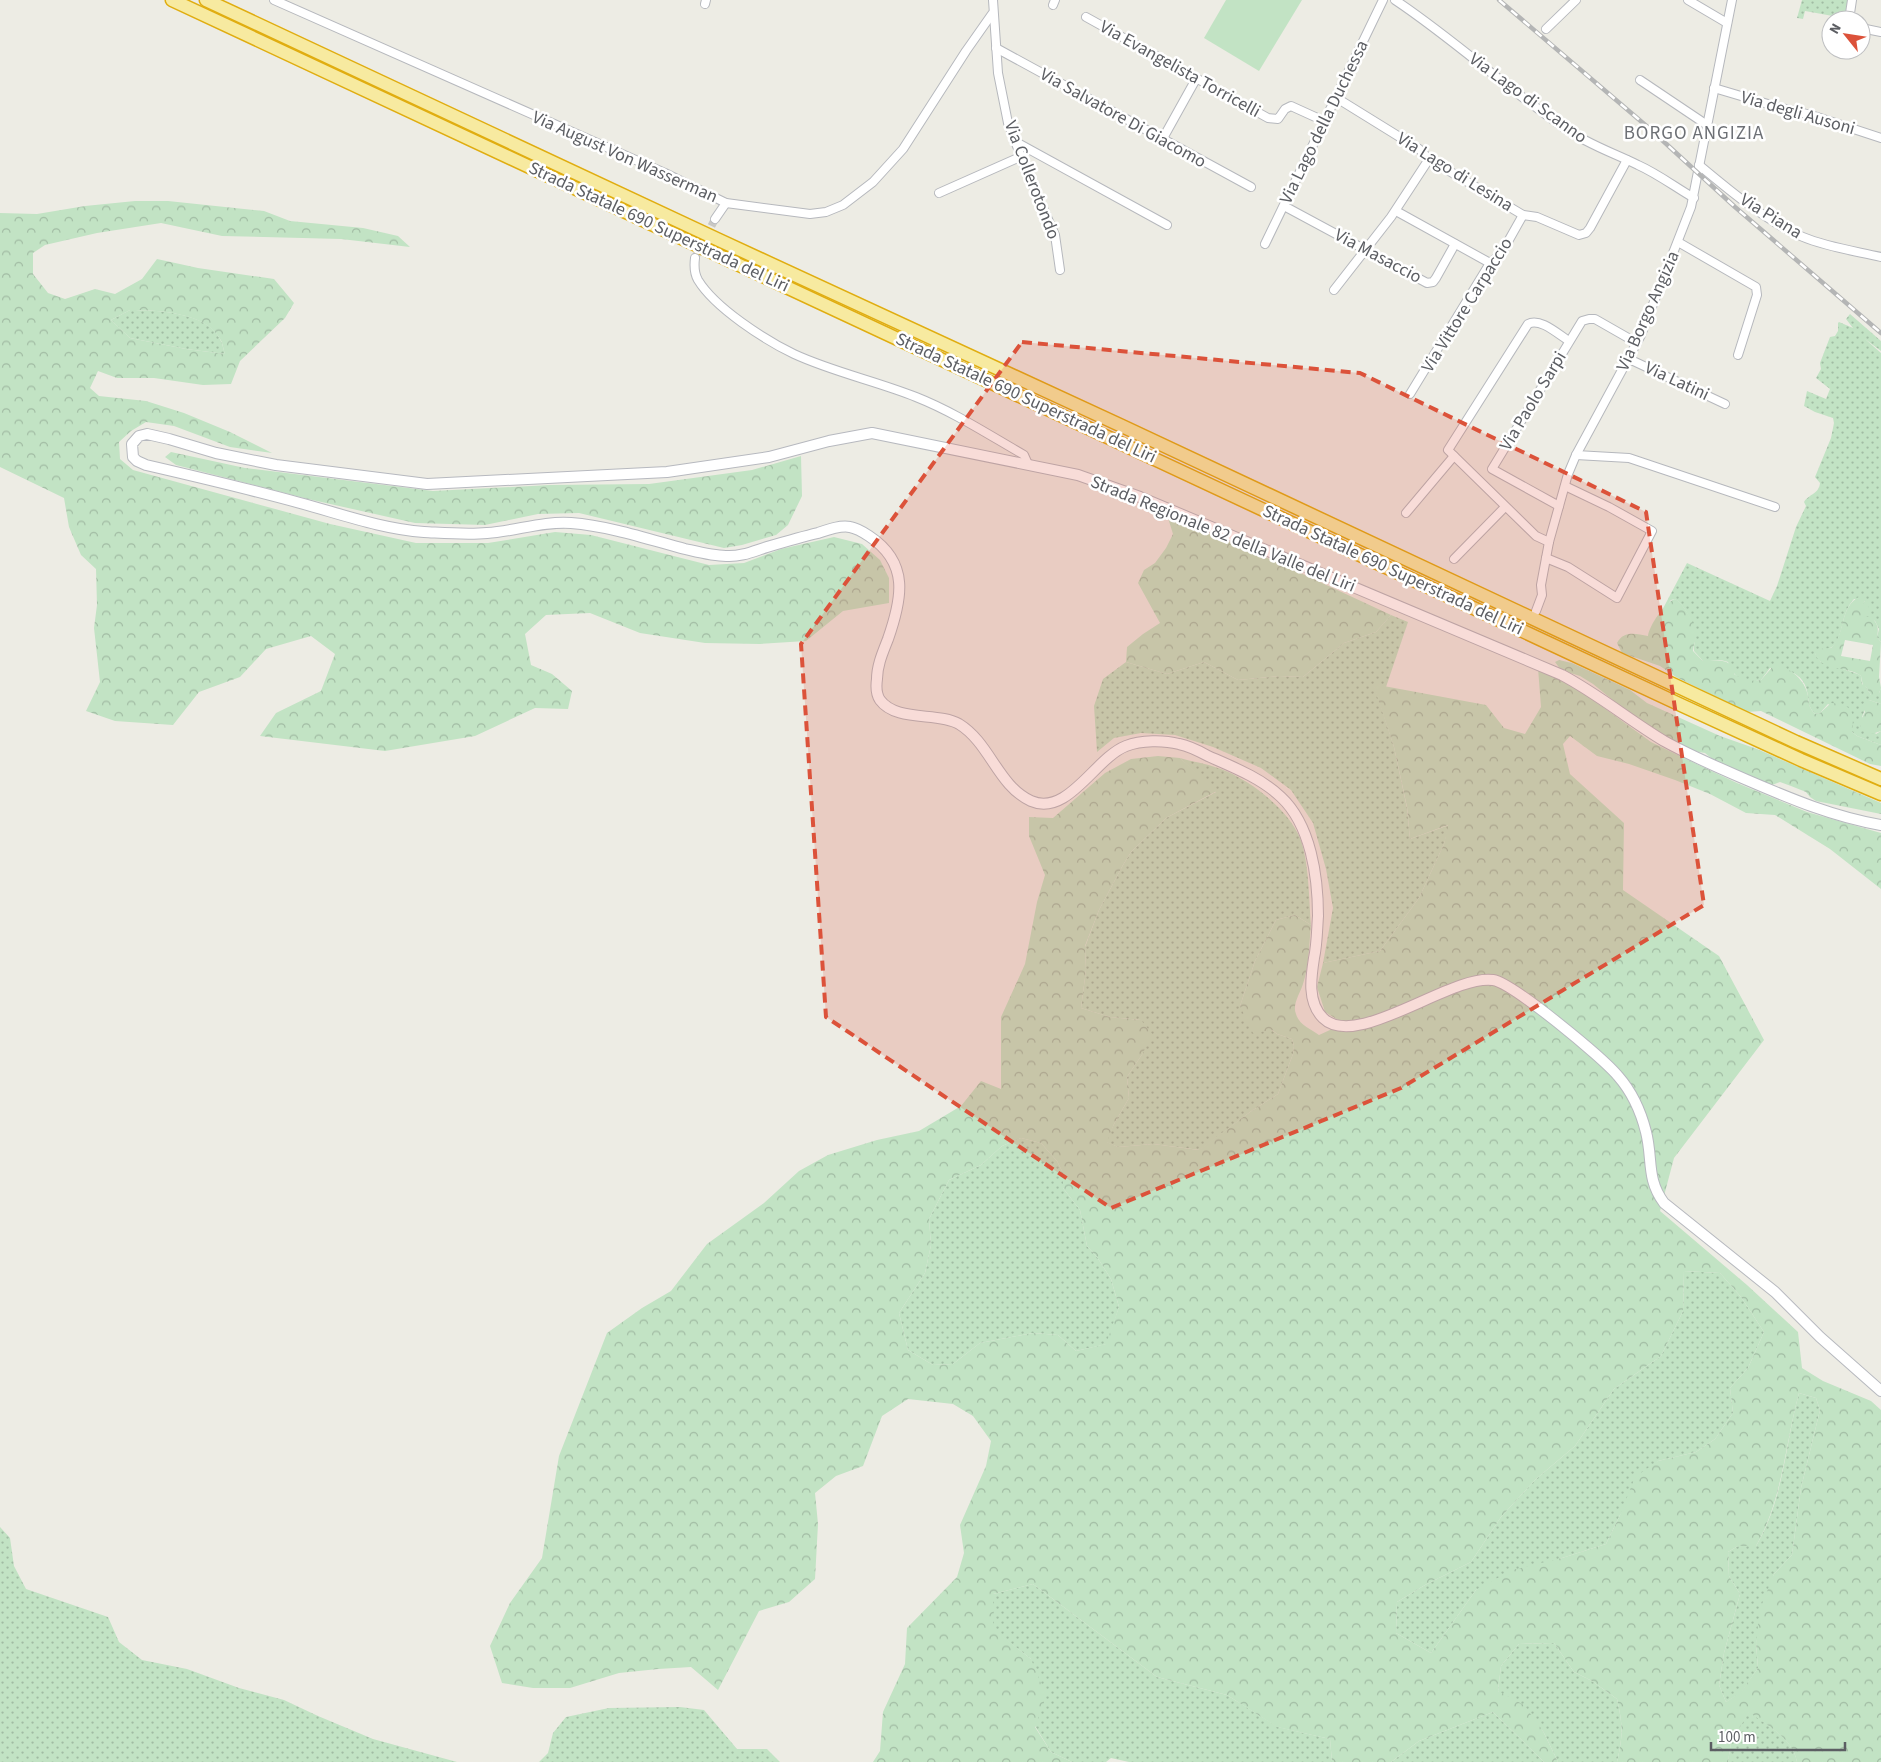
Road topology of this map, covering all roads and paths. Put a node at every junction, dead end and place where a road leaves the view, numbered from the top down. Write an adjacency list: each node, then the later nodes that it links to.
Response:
1 (172, 0): 65 (highway, Strada Statale 690 Superstrada del Liri)
2 (206, 0): 64 (highway, Strada Statale 690 Superstrada del Liri)
3 (274, 0): 31 (street, Via August Von Wasserman)
4 (992, 0): 10 (street, Via Collerotondo)
5 (1383, 0): 18 (street, Via Lago della Duchessa)
6 (1395, 0): 26 (street, Via Lago di Scanno)
7 (1576, 0): 13 (street)
8 (1688, 0): 12 (street)
9 (1732, 0): 12 (street, Via Borgo Angizia)
10 (992, 14): 14 (street, Via Collerotondo); 31 (street, Via August Von Wasserman)
11 (1086, 17): 15 (street, Via Evangelista Torricelli)
12 (1727, 23): 17 (street, Via Borgo Angizia)
13 (1546, 29)
14 (996, 48): 22 (street, Via Salvatore Di Giacomo); 23 (street, Via Collerotondo)
15 (1196, 79): 19 (street, Via Evangelista Torricelli); 22 (street)
16 (1640, 80): 20 (street)
17 (1714, 88): 20 (street, Via Borgo Angizia); 21 (street, Via degli Ausoni)
18 (1335, 97): 19 (street, Via Lago della Duchessa); 25 (street, Via Lago di Lesina)
19 (1324, 121): 32 (street, Via Lago della Duchessa)
20 (1707, 126): 27 (street, Via Borgo Angizia)
21 (1881, 138)
22 (1162, 140): 28 (street, Via Salvatore Di Giacomo)
23 (1014, 141): 24 (street, Via Collerotondo); 36 (street)
24 (1020, 157): 29 (street); 44 (street, Via Collerotondo)
25 (1429, 159): 33 (street); 34 (street, Via Lago di Lesina)
26 (1627, 160): 30 (street, Via Lago di Scanno); 34 (street, Via Lago di Lesina)
27 (1699, 165): 30 (street, Via Borgo Angizia); 41 (street, Via Piana)
28 (1251, 188)
29 (939, 193)
30 (1694, 198): 37 (street, Via Borgo Angizia)
31 (726, 203): 35 (street)
32 (1284, 206): 38 (street, Via Lago della Duchessa); 40 (street, Via Masaccio)
33 (1396, 211): 39 (street); 40 (street)
34 (1523, 215): 43 (street, Via Vittore Carpaccio)
35 (715, 219)
36 (1167, 225)
37 (1678, 242): 47 (street, Via Borgo Angizia); 48 (street)
38 (1266, 244)
39 (1455, 244): 40 (street, Via Masaccio); 43 (street)
40 (1365, 250): 45 (street)
41 (1881, 257)
42 (695, 258): 54 (street)
43 (1490, 263): 50 (street, Via Vittore Carpaccio)
44 (1060, 270)
45 (1334, 290)
46 (1569, 341): 47 (street, Via Paolo Sarpi); 53 (street); 57 (street, Via Paolo Sarpi)
47 (1637, 343): 49 (street, Via Borgo Angizia)
48 (1738, 354)
49 (1629, 359): 51 (street, Via Latini); 52 (street, Via Borgo Angizia)
50 (1410, 394)
51 (1725, 404)
52 (1576, 455): 55 (street, Via Borgo Angizia); 58 (street)
53 (1454, 456): 56 (street); 59 (street)
54 (1028, 464): 66 (main road, Strada Regionale 82 della Valle del Liri); 67 (main road, Strada Regionale 82 della Valle del Liri)
55 (1565, 486): 57 (street, Via Borgo Angizia); 61 (street)
56 (1505, 506): 60 (street); 62 (street)
57 (1559, 506): 60 (street, Via Borgo Angizia)
58 (1775, 507)
59 (1406, 512)
60 (1549, 542): 61 (street, Via Borgo Angizia)
61 (1546, 558): 63 (street, Via Borgo Angizia)
62 (1454, 559)
63 (1536, 611)
64 (1881, 779)
65 (1881, 794)
66 (1881, 825)
67 (1881, 1391)

